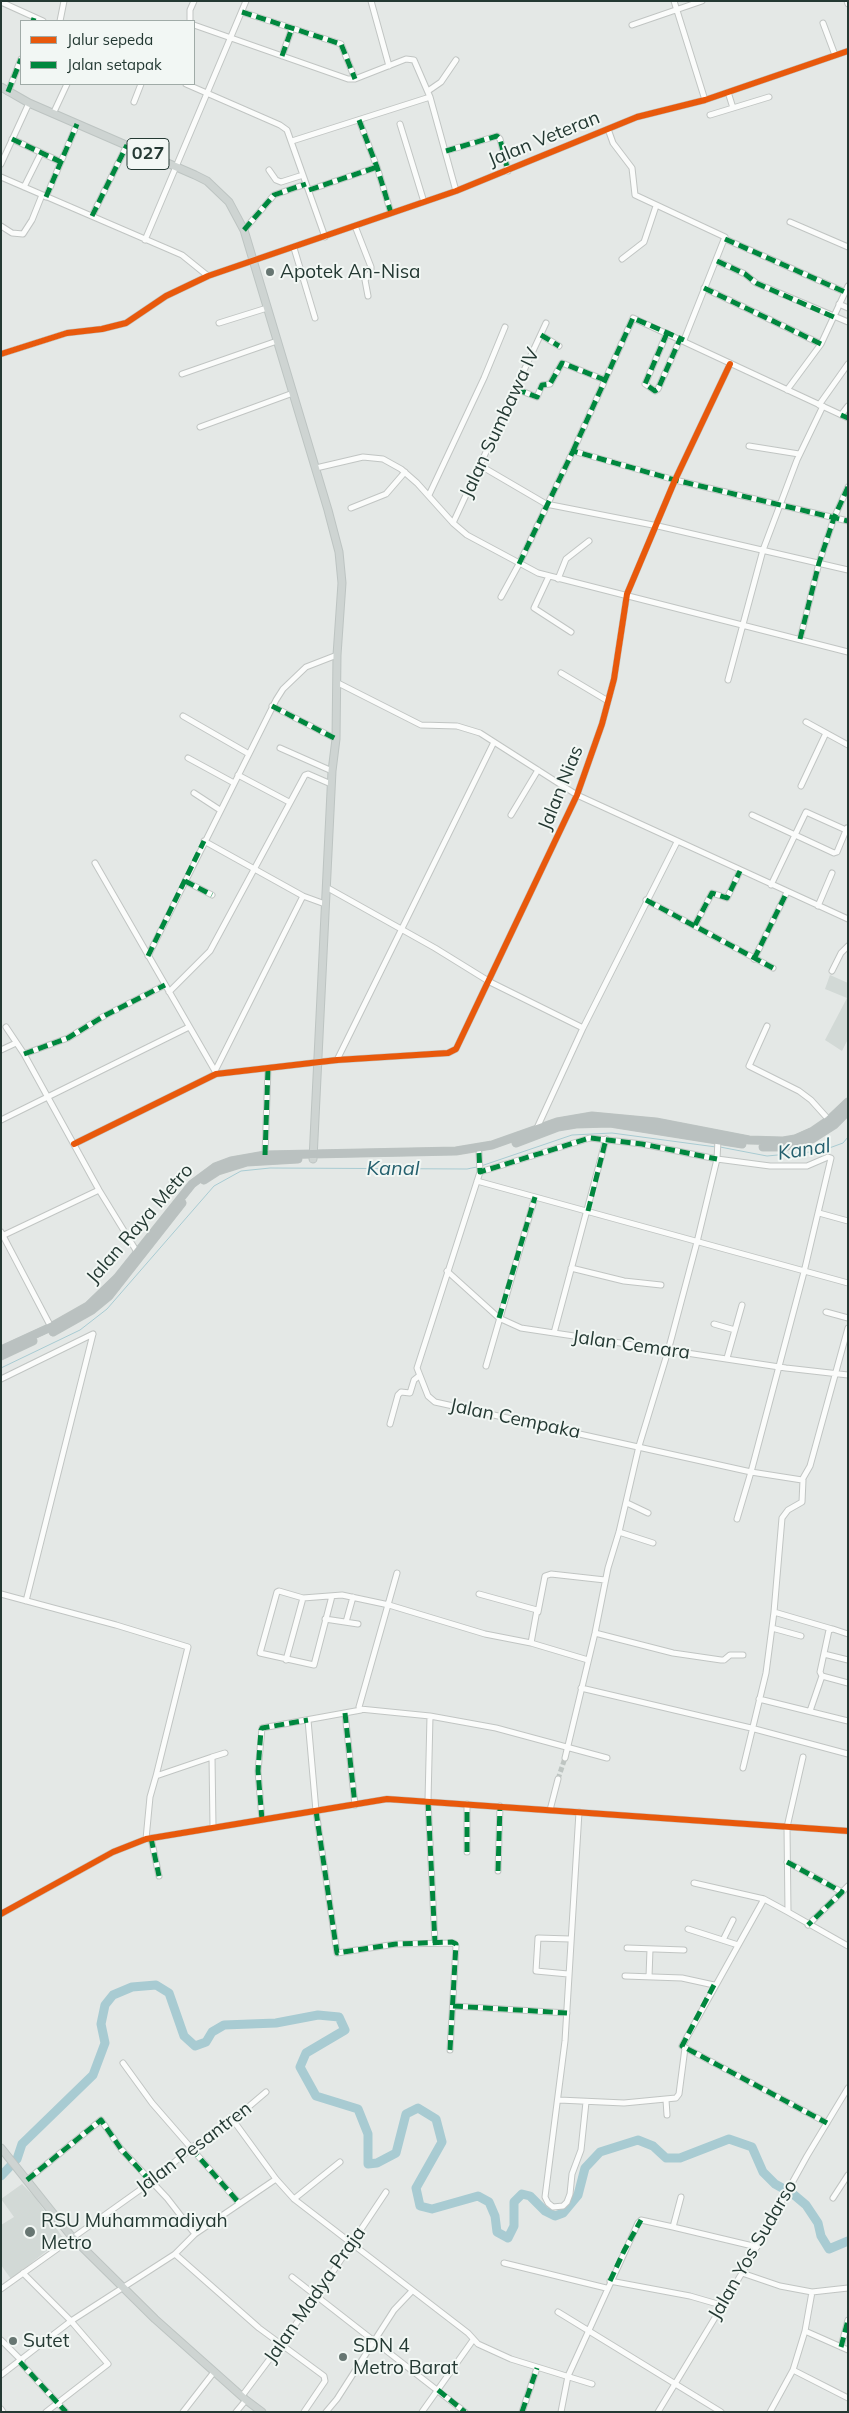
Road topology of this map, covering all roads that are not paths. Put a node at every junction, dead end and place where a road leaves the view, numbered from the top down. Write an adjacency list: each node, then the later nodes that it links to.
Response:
1 (64, 1): 11 (street)
2 (194, 1): 12 (street)
3 (246, 1): 9 (street)
4 (371, 1): 23 (street)
5 (674, 1): 8 (street)
6 (702, 1): 8 (street)
7 (1, 2): 10 (street)
8 (678, 10): 15 (street); 33 (street)
9 (242, 12): 16 (street); 17 (street)
10 (34, 19)
11 (60, 20)
12 (190, 20)
13 (823, 23): 19 (street)
14 (195, 25): 17 (street)
15 (632, 26)
16 (292, 28): 20 (street); 24 (street)
17 (231, 38): 20 (street); 30 (street)
18 (848, 51): 19 (street, Jalan Veteran)
19 (835, 55): 29 (street, Jalan Veteran)
20 (282, 56): 24 (street)
21 (20, 60): 28 (street)
22 (456, 60): 31 (street)
23 (389, 66): 24 (street); 31 (street)
24 (354, 79)
25 (67, 85): 37 (street)
26 (141, 85): 34 (street)
27 (188, 85): 30 (street)
28 (3, 89): 35 (main road, 027)
29 (728, 92): 33 (street, Jalan Veteran); 36 (street)
30 (208, 94): 44 (street); 50 (street)
31 (429, 94): 39 (street); 46 (street)
32 (768, 97): 36 (street)
33 (705, 100): 42 (street, Jalan Veteran)
34 (134, 102)
35 (29, 103): 37 (main road, 027); 43 (street)
36 (733, 108): 38 (street)
37 (54, 114): 40 (main road, 027)
38 (710, 115)
39 (359, 120): 44 (street); 51 (street)
40 (77, 124): 45 (main road, 027); 48 (street)
41 (400, 124): 60 (street)
42 (607, 129): 53 (street, Jalan Veteran); 61 (street)
43 (12, 140): 47 (street); 49 (street)
44 (292, 141): 54 (street)
45 (127, 145): 50 (main road, 027); 63 (street)
46 (446, 152): 53 (street); 58 (street)
47 (41, 153): 48 (street); 56 (street)
48 (61, 162): 59 (street)
49 (1, 164)
50 (177, 166): 67 (main road, 027); 70 (street)
51 (377, 167): 57 (street); 62 (street)
52 (269, 170): 54 (street)
53 (508, 171): 58 (street, Jalan Veteran)
54 (303, 175): 57 (street)
55 (1, 177): 56 (street)
56 (24, 187): 59 (street)
57 (308, 187): 67 (street); 68 (street)
58 (456, 190): 60 (street, Jalan Veteran)
59 (44, 196): 63 (street); 65 (street)
60 (424, 202): 62 (street, Jalan Veteran)
61 (656, 206): 69 (street); 73 (street)
62 (390, 214): 66 (street, Jalan Veteran)
63 (92, 216): 70 (street)
64 (790, 222): 71 (street)
65 (1, 226)
66 (354, 226): 68 (street, Jalan Veteran); 80 (street)
67 (244, 230): 75 (main road, 027)
68 (325, 237): 72 (street, Jalan Veteran)
69 (725, 239): 74 (street); 79 (street)
70 (145, 240): 76 (street)
71 (848, 246)
72 (294, 248): 75 (street, Jalan Veteran); 85 (street)
73 (622, 259)
74 (717, 261): 78 (street); 84 (street)
75 (254, 262): 76 (street, Jalan Veteran); 82 (main road)
76 (208, 276): 96 (street, Jalan Veteran)
77 (848, 286): 79 (street)
78 (704, 288): 92 (street); 94 (street)
79 (845, 292): 81 (street)
80 (368, 296)
81 (839, 304): 83 (street); 84 (street)
82 (267, 308): 87 (street); 93 (main road)
83 (848, 308)
84 (834, 317): 86 (street); 94 (street)
85 (315, 318)
86 (848, 322)
87 (219, 323)
88 (546, 323): 91 (street, Jalan Sumbawa IV)
89 (504, 327): 117 (street)
90 (667, 333): 92 (street); 92 (street); 100 (street)
91 (541, 335): 95 (street); 101 (street, Jalan Sumbawa IV)
92 (682, 340): 97 (street)
93 (277, 341): 99 (street); 103 (main road)
94 (821, 344): 102 (street)
95 (559, 346)
96 (1, 354)
97 (730, 364): 102 (street); 115 (street, Jalan Nias)
98 (848, 364): 104 (street)
99 (182, 374)
100 (605, 380): 101 (street); 110 (street)
101 (516, 389): 112 (street, Jalan Sumbawa IV)
102 (787, 390): 104 (street)
103 (293, 393): 108 (street); 113 (main road)
104 (821, 406): 106 (street); 111 (street)
105 (848, 406): 106 (street)
106 (841, 415): 107 (street)
107 (848, 418)
108 (200, 427)
109 (750, 446): 111 (street)
110 (573, 451): 115 (street); 118 (street)
111 (799, 454): 119 (street)
112 (481, 466): 118 (street); 123 (street, Jalan Sumbawa IV)
113 (316, 468): 114 (street); 138 (main road)
114 (405, 472): 117 (street); 120 (street)
115 (675, 480): 119 (street); 124 (street, Jalan Nias)
116 (848, 487): 121 (street)
117 (429, 495): 123 (street)
118 (546, 504): 124 (street); 128 (street)
119 (779, 506): 121 (street); 126 (street)
120 (351, 508)
121 (834, 518): 122 (street); 127 (street)
122 (848, 521)
123 (453, 523): 128 (street)
124 (658, 526): 126 (street); 132 (street, Jalan Nias)
125 (589, 541): 131 (street)
126 (763, 550): 127 (street); 134 (street)
127 (819, 563): 129 (street); 136 (street)
128 (519, 564): 130 (street); 133 (street)
129 (848, 570)
130 (549, 576): 131 (street); 135 (street)
131 (558, 578): 132 (street)
132 (627, 594): 134 (street); 142 (street, Jalan Nias)
133 (502, 596)
134 (742, 624): 136 (street); 140 (street)
135 (571, 632)
136 (800, 639): 137 (street)
137 (848, 652)
138 (337, 655): 141 (main road); 143 (street)
139 (561, 673): 142 (street)
140 (728, 680)
141 (338, 683): 147 (main road); 148 (street)
142 (608, 701): 160 (street, Jalan Nias)
143 (272, 706): 147 (street); 151 (street)
144 (183, 716): 151 (street)
145 (806, 722): 146 (street)
146 (826, 733): 149 (street); 158 (street)
147 (336, 739): 154 (main road)
148 (494, 742): 153 (street); 184 (street)
149 (848, 745)
150 (280, 748): 154 (street)
151 (249, 754): 155 (street)
152 (188, 758): 156 (street)
153 (538, 770): 160 (street); 163 (street)
154 (332, 771): 157 (main road)
155 (238, 775): 156 (street); 161 (street)
156 (234, 783): 162 (street)
157 (331, 784): 161 (street); 175 (main road)
158 (801, 786)
159 (194, 794): 162 (street)
160 (577, 795): 168 (street); 190 (street, Jalan Nias)
161 (289, 802): 170 (street)
162 (220, 810): 167 (street)
163 (511, 815)
164 (752, 815): 166 (street)
165 (847, 828): 166 (street); 166 (street)
166 (795, 834): 174 (street)
167 (204, 841): 170 (street); 173 (street)
168 (676, 842): 171 (street); 179 (street)
169 (96, 863): 186 (street)
170 (255, 869): 178 (street); 192 (street)
171 (740, 871): 174 (street); 183 (street)
172 (832, 873): 181 (street)
173 (185, 881): 177 (street); 186 (street)
174 (771, 885): 176 (street)
175 (326, 887): 180 (main road); 184 (street)
176 (787, 892): 181 (street); 187 (street)
177 (212, 895)
178 (303, 896): 180 (street); 203 (street)
179 (646, 900): 183 (street); 196 (street)
180 (325, 904): 201 (main road)
181 (818, 906): 182 (street)
182 (848, 919)
183 (695, 925): 187 (street)
184 (401, 929): 190 (street); 200 (street)
185 (848, 946): 189 (street)
186 (148, 956): 191 (street)
187 (754, 959): 188 (street)
188 (773, 968)
189 (832, 970)
190 (490, 982): 196 (street); 200 (street, Jalan Nias)
191 (165, 985): 192 (street); 199 (street)
192 (169, 992): 195 (street)
193 (767, 1026): 208 (street)
194 (6, 1027): 197 (street)
195 (190, 1028): 203 (street); 204 (street)
196 (583, 1028): 209 (street)
197 (16, 1043): 198 (street); 199 (street)
198 (1, 1050)
199 (24, 1054): 204 (street)
200 (337, 1060): 201 (street)
201 (318, 1062): 202 (street); 217 (main road)
202 (268, 1068): 203 (street); 214 (street)
203 (215, 1073): 213 (street)
204 (48, 1096): 207 (street); 213 (street)
205 (848, 1102): 208 (highway)
206 (848, 1111): 212 (highway)
207 (1, 1120)
208 (829, 1120): 210 (highway)
209 (537, 1128): 210 (highway); 217 (highway)
210 (696, 1133): 212 (highway); 215 (highway)
211 (606, 1139): 216 (street); 218 (street); 222 (street)
212 (718, 1142): 216 (street)
213 (74, 1144): 220 (street)
214 (265, 1155): 217 (highway, Jalan Raya Metro); 225 (highway, Jalan Raya Metro)
215 (479, 1155): 217 (highway); 218 (street)
216 (717, 1156): 223 (street); 227 (street)
217 (314, 1157): 225 (highway)
218 (480, 1170): 219 (street)
219 (477, 1181): 221 (street); 230 (street)
220 (99, 1190): 226 (street); 228 (street)
221 (536, 1197): 222 (street); 236 (street)
222 (588, 1211): 227 (street); 229 (street)
223 (819, 1213): 224 (street); 231 (street)
224 (848, 1221)
225 (159, 1229): 228 (highway)
226 (2, 1234): 239 (street)
227 (697, 1242): 231 (street); 244 (street)
228 (139, 1254): 239 (highway, Jalan Raya Metro); 245 (highway)
229 (570, 1268): 233 (street); 242 (street)
230 (447, 1271): 236 (street, Jalan Cemara); 251 (street)
231 (804, 1272): 232 (street); 248 (street)
232 (848, 1283)
233 (661, 1285)
234 (742, 1305): 241 (street)
235 (826, 1312): 237 (street)
236 (499, 1318): 242 (street, Jalan Cemara); 247 (street)
237 (848, 1318)
238 (714, 1324): 241 (street)
239 (51, 1327): 243 (highway, Jalan Raya Metro)
240 (848, 1328): 249 (street)
241 (735, 1330): 246 (street)
242 (554, 1334): 244 (street, Jalan Cemara)
243 (1, 1350)
244 (668, 1351): 246 (street, Jalan Cemara); 254 (street)
245 (1, 1356)
246 (727, 1358): 248 (street, Jalan Cemara)
247 (486, 1366)
248 (779, 1367): 249 (street, Jalan Cemara); 255 (street)
249 (835, 1374): 250 (street, Jalan Cemara); 256 (street)
250 (848, 1375)
251 (419, 1376): 253 (street); 254 (street, Jalan Cempaka)
252 (1, 1379): 269 (street)
253 (390, 1424)
254 (639, 1446): 255 (street, Jalan Cempaka); 257 (street)
255 (752, 1472): 256 (street, Jalan Cempaka); 259 (street)
256 (804, 1479): 272 (street)
257 (627, 1503): 258 (street); 260 (street)
258 (648, 1513)
259 (737, 1519)
260 (619, 1532): 261 (street); 263 (street)
261 (652, 1543)
262 (397, 1573): 270 (street)
263 (606, 1580): 271 (street); 278 (street)
264 (1, 1594): 269 (street)
265 (479, 1594): 271 (street)
266 (332, 1596): 267 (street); 268 (street); 273 (street)
267 (353, 1597): 270 (street); 274 (street)
268 (303, 1598): 284 (street); 284 (street)
269 (26, 1601): 306 (street)
270 (389, 1604): 281 (street); 291 (street)
271 (538, 1612): 281 (street)
272 (774, 1612): 276 (street); 277 (street)
273 (325, 1619): 274 (street); 284 (street)
274 (346, 1622): 275 (street)
275 (358, 1624)
276 (772, 1628): 280 (street); 290 (street)
277 (832, 1629): 279 (street); 282 (street)
278 (596, 1633): 283 (street); 285 (street)
279 (848, 1634)
280 (801, 1636)
281 (531, 1643): 285 (street)
282 (824, 1654): 286 (street); 287 (street)
283 (742, 1655)
284 (286, 1660)
285 (588, 1660): 289 (street)
286 (848, 1660)
287 (822, 1676): 288 (street); 292 (street)
288 (848, 1683)
289 (581, 1688): 297 (street); 298 (street)
290 (758, 1699): 292 (street); 297 (street)
291 (361, 1710): 293 (street); 294 (street)
292 (810, 1711): 296 (street)
293 (345, 1713): 295 (street); 310 (street)
294 (430, 1716): 298 (street); 308 (street)
295 (308, 1720): 313 (street); 315 (street)
296 (848, 1722)
297 (751, 1728): 300 (street); 305 (street)
298 (568, 1748): 303 (street); 304 (street)
299 (225, 1753): 301 (street)
300 (848, 1754)
301 (212, 1757): 306 (street); 317 (street)
302 (803, 1757): 316 (street)
303 (565, 1758)
304 (607, 1758)
305 (743, 1768)
306 (156, 1776): 319 (street)
307 (558, 1779): 312 (street)
308 (428, 1801): 309 (street); 310 (street); 335 (street)
309 (467, 1804): 311 (street); 320 (street)
310 (355, 1805): 313 (street)
311 (500, 1806): 312 (street); 322 (street)
312 (550, 1810): 314 (street)
313 (316, 1811): 315 (street); 335 (street)
314 (579, 1812): 316 (street); 333 (street)
315 (262, 1820): 317 (street)
316 (787, 1826): 318 (street); 321 (street)
317 (213, 1828): 319 (street)
318 (848, 1831)
319 (148, 1838): 323 (street); 329 (street)
320 (467, 1852)
321 (787, 1862): 326 (street); 328 (street)
322 (498, 1871)
323 (158, 1876)
324 (694, 1883): 327 (street)
325 (848, 1886): 326 (street)
326 (842, 1892): 331 (street)
327 (764, 1899): 328 (street); 336 (street)
328 (788, 1912): 331 (street)
329 (1, 1914)
330 (733, 1920): 334 (street)
331 (808, 1925): 337 (street)
332 (688, 1929): 334 (street)
333 (570, 1939): 341 (street); 341 (street)
334 (723, 1940): 336 (street)
335 (435, 1942): 345 (street)
336 (738, 1945): 344 (street)
337 (848, 1946)
338 (627, 1948): 339 (street)
339 (650, 1949): 340 (street); 343 (street)
340 (684, 1950)
341 (568, 1974): 346 (street)
342 (625, 1976): 343 (street)
343 (649, 1977): 344 (street)
344 (714, 1985): 347 (street)
345 (454, 2006): 346 (street); 348 (street)
346 (566, 2013): 352 (street)
347 (685, 2048): 353 (street); 357 (street)
348 (450, 2050)
349 (123, 2063): 358 (street)
350 (847, 2089): 357 (street, Jalan Yos Sudarso)
351 (266, 2092): 356 (street, Jalan Pesantren)
352 (559, 2100): 354 (street); 354 (street)
353 (666, 2100): 354 (street); 355 (street)
354 (586, 2102)
355 (667, 2115)
356 (233, 2120): 358 (street, Jalan Pesantren); 362 (street)
357 (827, 2123): 374 (street, Jalan Yos Sudarso)
358 (191, 2148): 364 (street, Jalan Pesantren); 369 (street)
359 (2, 2150): 363 (main road)
360 (340, 2162): 368 (street)
361 (848, 2175): 367 (street)
362 (276, 2179): 368 (street); 369 (street)
363 (27, 2180): 364 (street); 372 (main road)
364 (151, 2182): 371 (street); 372 (street, Jalan Pesantren)
365 (386, 2192): 373 (street, Jalan Madya Praja)
366 (681, 2197): 370 (street)
367 (833, 2198)
368 (294, 2199): 373 (street)
369 (239, 2203): 371 (street)
370 (673, 2227): 374 (street); 380 (street)
371 (195, 2234): 375 (street)
372 (72, 2237): 377 (street, Jalan Pesantren); 384 (main road)
373 (352, 2245): 385 (street); 387 (street, Jalan Madya Praja)
374 (757, 2247): 378 (street, Jalan Yos Sudarso)
375 (175, 2254): 384 (street); 397 (street)
376 (504, 2263): 381 (street)
377 (23, 2272): 383 (street, Jalan Pesantren); 391 (street)
378 (742, 2273): 386 (street); 388 (street, Jalan Yos Sudarso)
379 (292, 2277): 387 (street)
380 (610, 2281): 381 (street); 388 (street)
381 (606, 2288): 392 (street)
382 (848, 2288): 386 (street)
383 (1, 2289)
384 (124, 2289): 391 (street); 403 (main road)
385 (412, 2291): 395 (street); 396 (street)
386 (812, 2292): 393 (street)
387 (316, 2296): 395 (street); 397 (street, Jalan Madya Praja)
388 (721, 2305): 406 (street, Jalan Yos Sudarso)
389 (558, 2312): 392 (street)
390 (848, 2320): 398 (street)
391 (71, 2321): 400 (street); 411 (street)
392 (589, 2332): 405 (street); 406 (street)
393 (805, 2332): 398 (street); 402 (street)
394 (1, 2340): 400 (street)
395 (374, 2340): 408 (street); 418 (street)
396 (473, 2340): 401 (street); 408 (street)
397 (281, 2345): 409 (street, Jalan Madya Praja); 417 (street)
398 (841, 2347): 399 (street)
399 (848, 2350)
400 (21, 2361): 404 (street); 411 (street)
401 (537, 2368): 405 (street); 421 (street)
402 (793, 2370): 410 (street); 425 (street)
403 (214, 2372): 409 (main road); 414 (street)
404 (1, 2376)
405 (568, 2376): 407 (street); 422 (street)
406 (676, 2383): 423 (street, Jalan Yos Sudarso); 424 (street)
407 (592, 2384)
408 (438, 2390): 419 (street); 420 (street)
409 (244, 2398): 415 (street, Jalan Madya Praja); 416 (main road)
410 (848, 2398)
411 (59, 2403): 412 (street); 413 (street)
412 (46, 2412)
413 (66, 2412)
414 (183, 2412)
415 (236, 2412)
416 (262, 2412)
417 (304, 2412)
418 (326, 2412)
419 (422, 2412)
420 (465, 2412)
421 (522, 2412)
422 (561, 2412)
423 (658, 2412)
424 (721, 2412)
425 (770, 2412)

